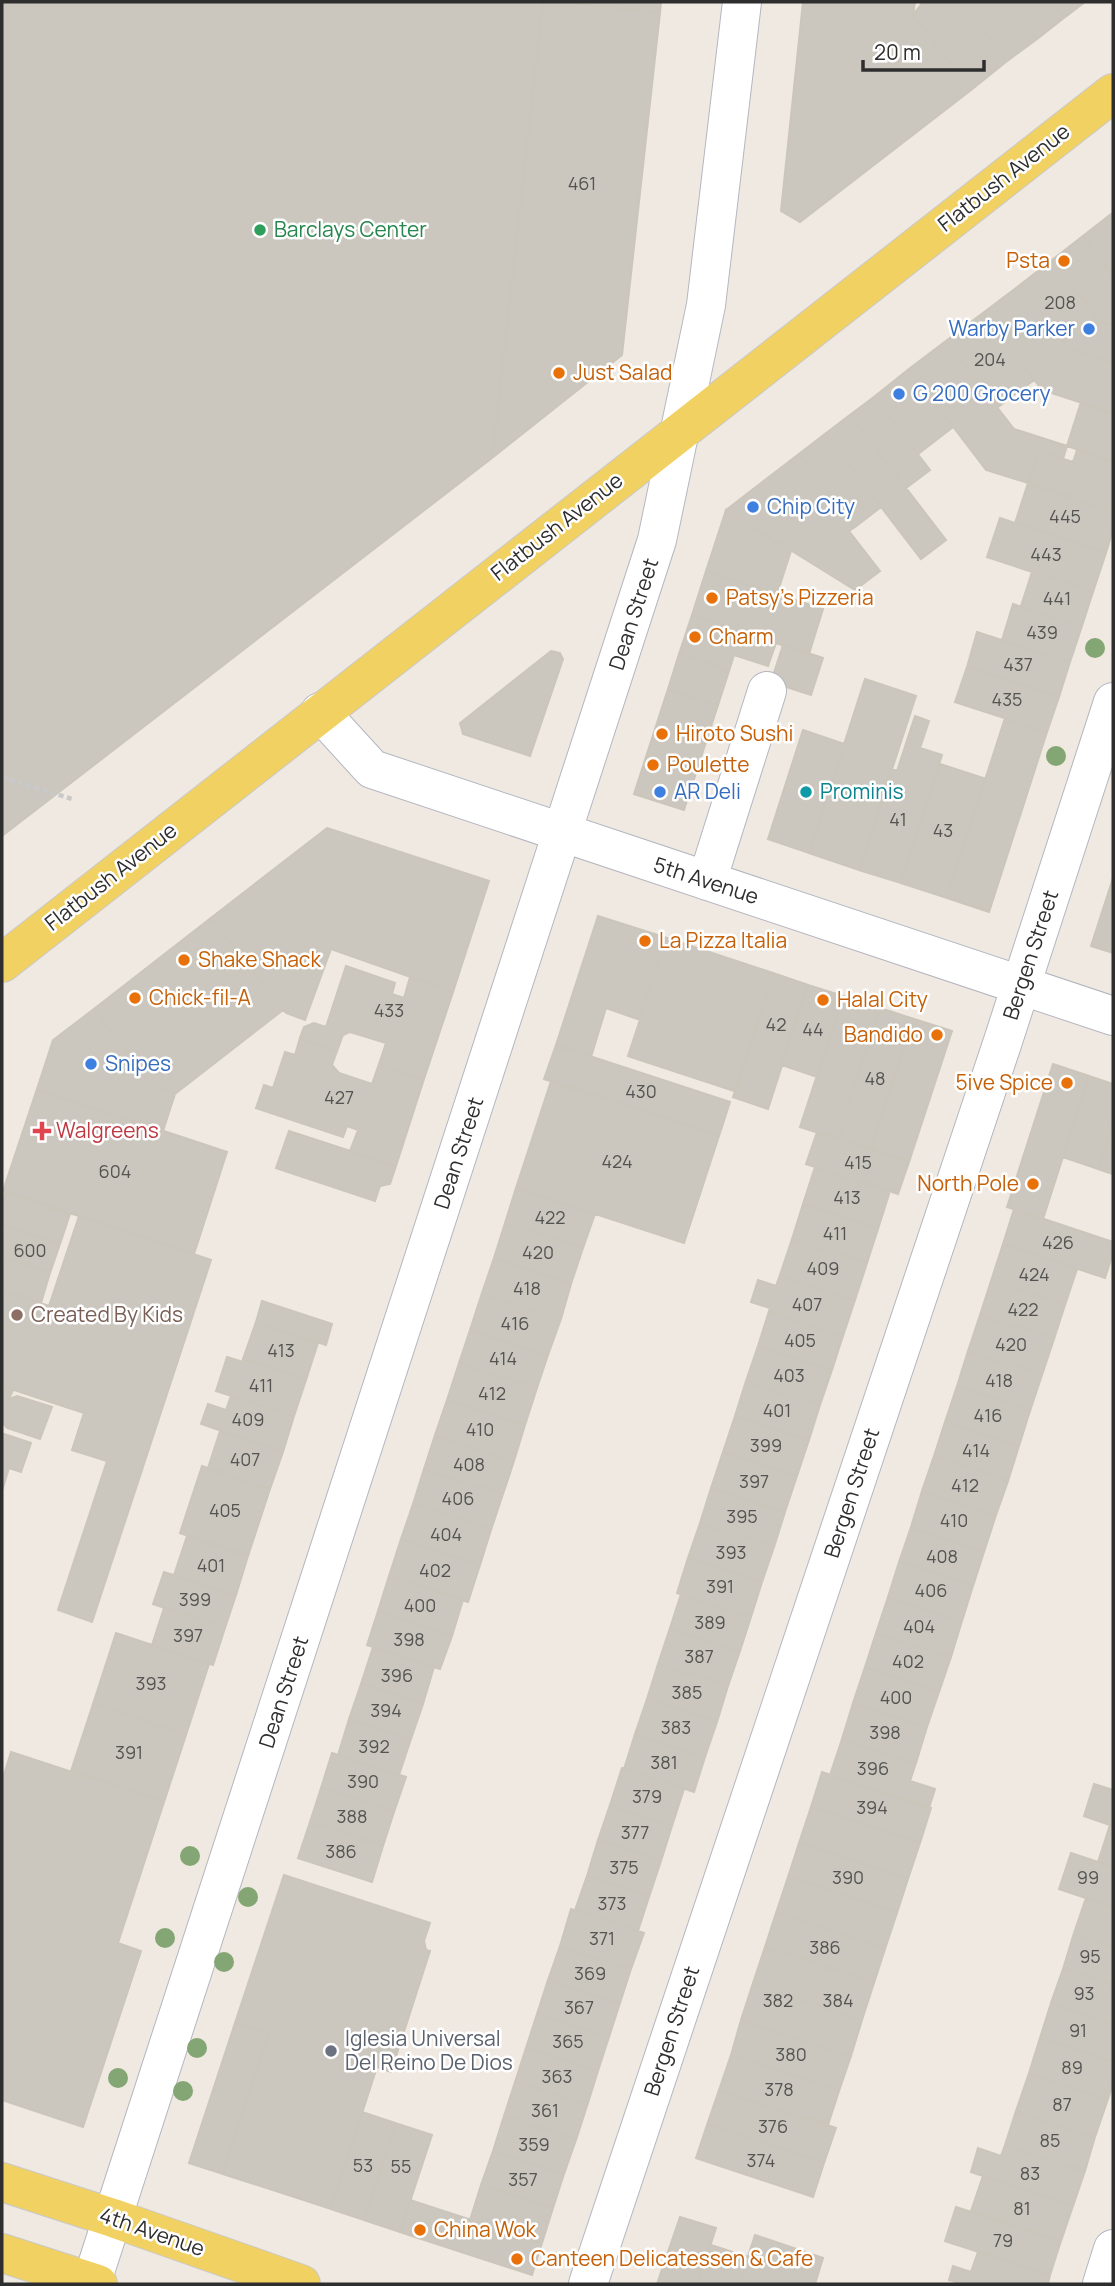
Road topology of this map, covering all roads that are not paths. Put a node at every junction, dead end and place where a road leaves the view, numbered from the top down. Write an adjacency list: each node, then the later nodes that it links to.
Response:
1 (742, 2): 3 (street, Dean Street)
2 (1113, 93): 3 (main road, Flatbush Avenue)
3 (682, 430): 6 (main road, Flatbush Avenue); 7 (street, Dean Street)
4 (767, 691): 8 (street)
5 (1113, 702): 10 (street, Bergen Street)
6 (320, 712): 7 (street, 5th Avenue); 9 (main road, Flatbush Avenue)
7 (563, 833): 8 (street, 5th Avenue); 13 (street, Dean Street)
8 (707, 881): 10 (street, 5th Avenue)
9 (2, 963)
10 (1021, 985): 11 (street, 5th Avenue); 18 (street, Bergen Street)
11 (1113, 1016)
12 (2, 2182): 13 (main road, 4th Avenue)
13 (113, 2218): 16 (street, Dean Street); 17 (main road, 4th Avenue)
14 (1113, 2249): 19 (street)
15 (2, 2253): 16 (main road)
16 (94, 2284)
17 (301, 2284)
18 (588, 2284)
19 (1102, 2284)

